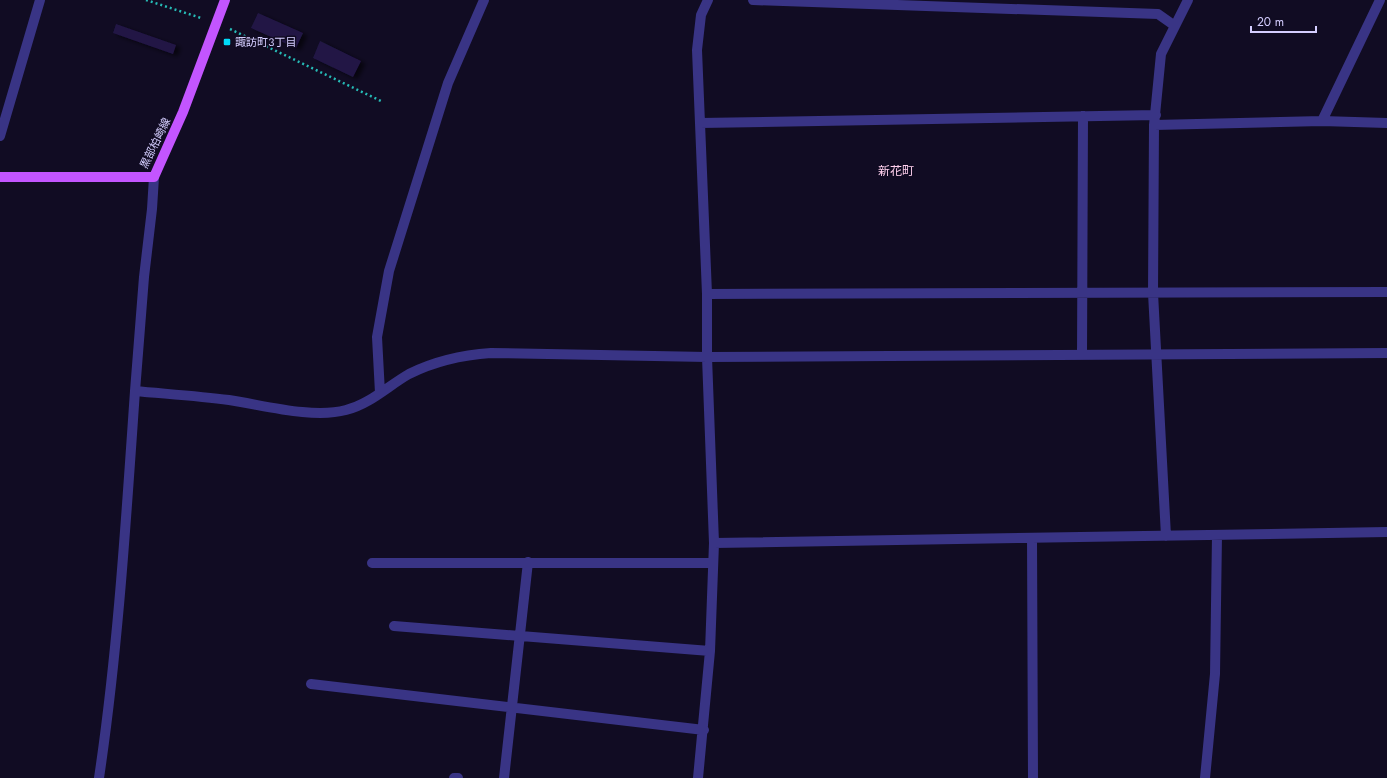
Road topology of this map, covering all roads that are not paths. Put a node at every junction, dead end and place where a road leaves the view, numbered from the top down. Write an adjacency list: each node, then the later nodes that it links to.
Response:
1 (40, 0): 16 (street)
2 (225, 0): 18 (main road, 黒部柏崎線)
3 (484, 0): 28 (street)
4 (708, 0): 13 (street)
5 (753, 0): 8 (street)
6 (1188, 0): 9 (street)
7 (1380, 0): 12 (street)
8 (1012, 4): 9 (street)
9 (1175, 26): 10 (street)
10 (1156, 115): 11 (street); 15 (street)
11 (1083, 116): 13 (street); 20 (street)
12 (1322, 121): 14 (street); 15 (street)
13 (700, 123): 22 (street)
14 (1387, 123)
15 (1154, 125): 21 (street)
16 (0, 136)
17 (0, 177): 18 (main road, 黒部柏崎線)
18 (154, 177): 27 (street)
19 (1387, 292): 21 (street)
20 (1082, 293): 21 (street); 22 (street); 25 (street)
21 (1153, 293): 24 (street)
22 (708, 294): 26 (street)
23 (1387, 353): 24 (street)
24 (1156, 354): 25 (street); 31 (street)
25 (1082, 355): 26 (street)
26 (707, 357): 28 (street); 33 (street)
27 (136, 391): 28 (street); 43 (street)
28 (380, 393)
29 (1387, 532): 30 (street)
30 (1217, 535): 31 (street); 49 (street)
31 (1166, 536): 32 (street)
32 (1032, 538): 33 (street); 48 (street)
33 (714, 543): 36 (street)
34 (528, 562): 35 (street); 36 (street); 38 (street)
35 (372, 563)
36 (713, 563): 39 (street)
37 (394, 626): 38 (street)
38 (520, 636): 39 (street); 41 (street)
39 (710, 651): 42 (street)
40 (311, 684): 41 (street)
41 (512, 707): 42 (street); 46 (street)
42 (704, 730): 47 (street)
43 (99, 778)
44 (454, 778): 45 (street)
45 (458, 778)
46 (504, 778)
47 (698, 778)
48 (1033, 778)
49 (1205, 778)

